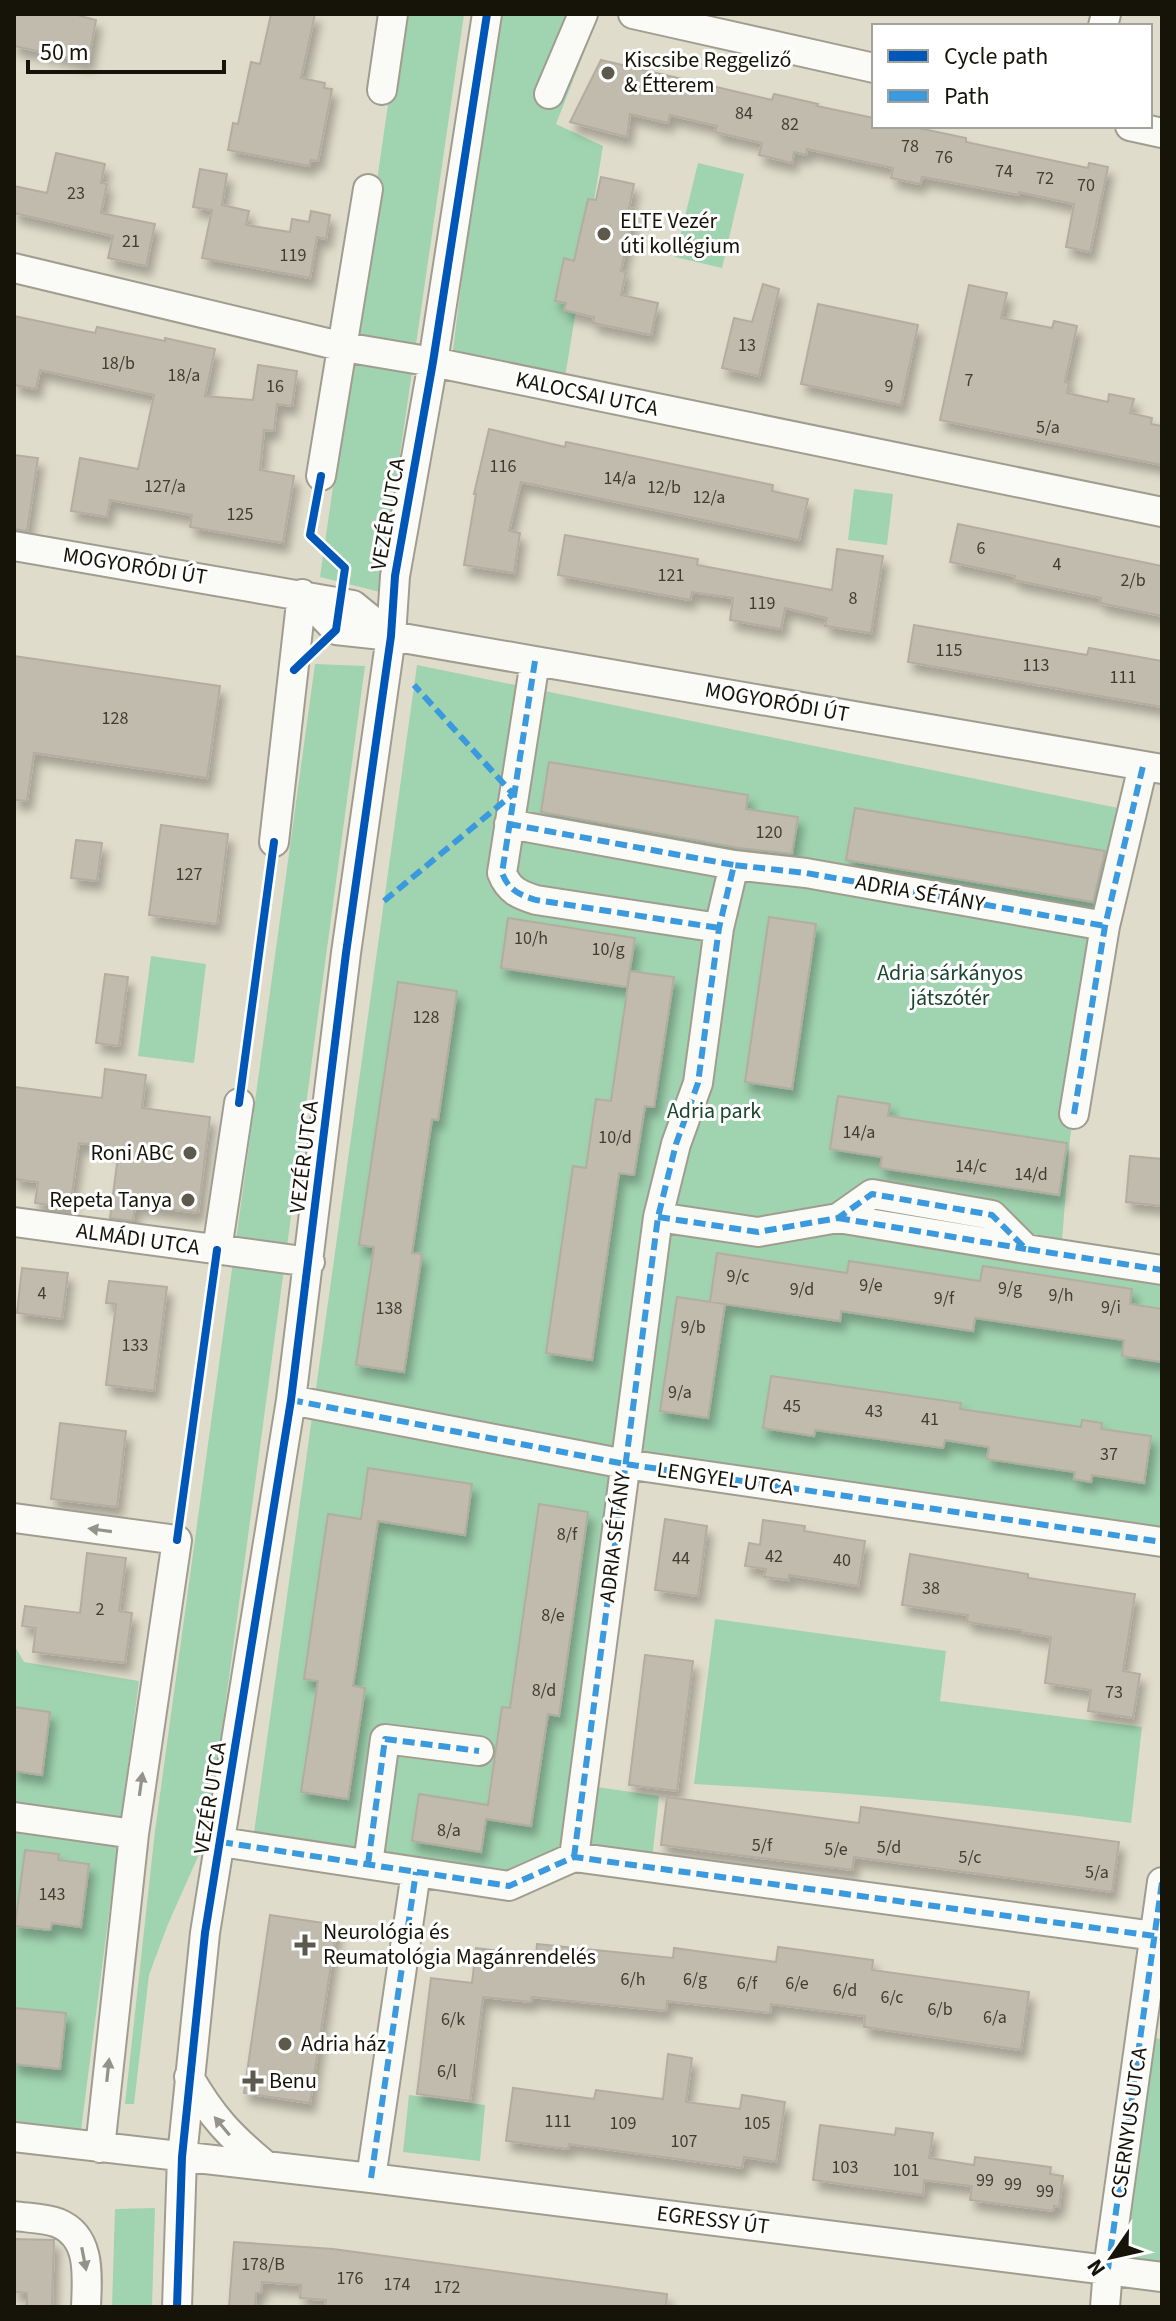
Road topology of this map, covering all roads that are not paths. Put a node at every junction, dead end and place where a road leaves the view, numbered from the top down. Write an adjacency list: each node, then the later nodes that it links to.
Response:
1 (393, 14): 6 (street)
2 (487, 14): 13 (street, VEZÉR UTCA)
3 (583, 14): 7 (street)
4 (633, 14): 5 (street)
5 (872, 68)
6 (382, 90)
7 (549, 94)
8 (1139, 128): 9 (street)
9 (1162, 133)
10 (368, 189): 12 (street)
11 (14, 268): 12 (street, KALOCSAI UTCA)
12 (344, 347): 13 (street, KALOCSAI UTCA); 14 (street)
13 (433, 362): 15 (street, KALOCSAI UTCA); 18 (street, VEZÉR UTCA)
14 (321, 476)
15 (1162, 512)
16 (14, 546): 17 (street, MOGYORÓDI ÚT)
17 (302, 594): 18 (street, MOGYORÓDI ÚT); 22 (street)
18 (391, 636): 19 (street, MOGYORÓDI ÚT); 31 (street, VEZÉR UTCA)
19 (535, 661): 20 (street, MOGYORÓDI ÚT); 21 (street)
20 (1153, 767): 24 (street)
21 (509, 824): 23 (street, ADRIA SÉTÁNY); 25 (street)
22 (274, 842)
23 (734, 865): 24 (street, ADRIA SÉTÁNY); 25 (street, ADRIA SÉTÁNY)
24 (1105, 926): 27 (street)
25 (719, 928): 28 (street, ADRIA SÉTÁNY)
26 (239, 1103): 30 (street)
27 (1074, 1114)
28 (658, 1217): 32 (street); 34 (street, ADRIA SÉTÁNY)
29 (14, 1222): 30 (street, ALMÁDI UTCA)
30 (217, 1250): 31 (street, ALMÁDI UTCA)
31 (310, 1262): 33 (street, VEZÉR UTCA)
32 (1162, 1270)
33 (291, 1400): 34 (street, LENGYEL UTCA); 40 (street, VEZÉR UTCA)
34 (625, 1464): 36 (street, LENGYEL UTCA); 41 (street, ADRIA SÉTÁNY)
35 (14, 1518): 39 (street, one-way to 35)
36 (1162, 1542)
37 (479, 1751): 42 (street)
38 (14, 1817): 39 (street)
39 (134, 1834): 48 (street, one-way to 39)
40 (221, 1842): 42 (street); 46 (street, VEZÉR UTCA)
41 (574, 1857): 43 (street); 45 (street)
42 (368, 1864): 43 (street)
43 (416, 1872): 51 (street)
44 (1162, 1882): 45 (street, CSERNYUS UTCA)
45 (1159, 1937): 53 (street, CSERNYUS UTCA)
46 (189, 2077): 49 (street, VEZÉR UTCA); 50 (street, one-way to 46)
47 (14, 2137): 48 (street, EGRESSY ÚT)
48 (100, 2148): 49 (street, EGRESSY ÚT)
49 (182, 2157): 50 (street, EGRESSY ÚT); 56 (street, VEZÉR UTCA)
50 (265, 2165): 51 (street, EGRESSY ÚT)
51 (371, 2178): 53 (street, EGRESSY ÚT)
52 (26, 2218): 55 (street, one-way to 55)
53 (1108, 2269): 54 (street, EGRESSY ÚT); 57 (street, CSERNYUS UTCA)
54 (1162, 2277)
55 (86, 2307)
56 (177, 2307)
57 (1105, 2307)

